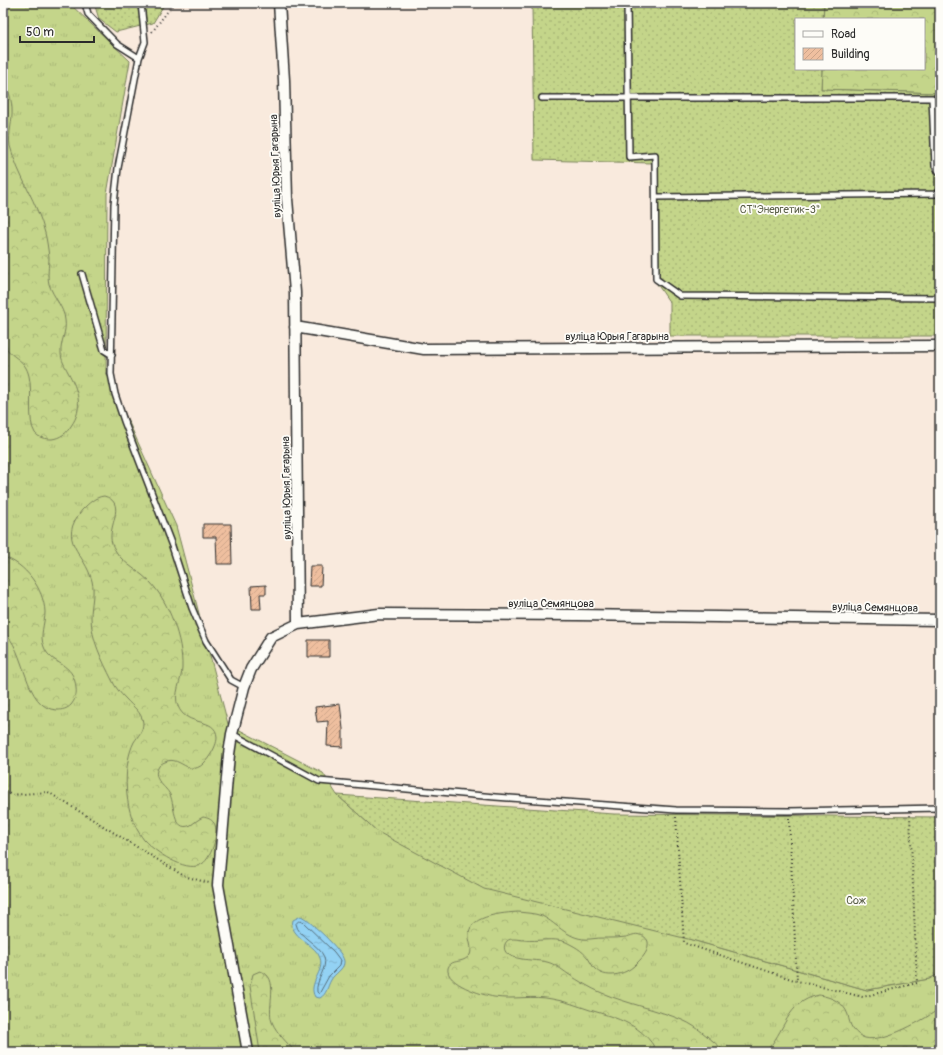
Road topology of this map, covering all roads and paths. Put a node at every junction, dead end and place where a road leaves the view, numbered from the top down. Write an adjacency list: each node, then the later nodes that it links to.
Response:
1 (85, 3): 7 (lane)
2 (141, 3): 6 (lane)
3 (174, 3): 6 (path)
4 (279, 3): 15 (street, вуліца Юрыя Гагарына)
5 (626, 3): 8 (lane)
6 (145, 42): 7 (lane)
7 (139, 58): 17 (lane)
8 (628, 97): 9 (lane); 10 (lane); 12 (lane)
9 (542, 98)
10 (940, 173)
11 (940, 191): 12 (lane)
12 (656, 198): 14 (lane)
13 (82, 274): 17 (lane)
14 (940, 298)
15 (295, 327): 16 (street, вуліца Юрыя Гагарына); 19 (street, вуліца Юрыя Гагарына)
16 (940, 346)
17 (112, 355): 20 (lane)
18 (940, 620): 19 (street, вуліца Семянцова)
19 (298, 624): 20 (street, вуліца Семянцова)
20 (244, 687): 21 (street, вуліца Семянцова)
21 (232, 734): 25 (lane); 27 (street, вуліца Семянцова)
22 (3, 788): 27 (path)
23 (910, 808): 24 (lane); 26 (lane); 28 (path)
24 (940, 808)
25 (676, 810): 26 (lane); 28 (path)
26 (788, 811): 28 (path)
27 (218, 885): 29 (street, вуліца Семянцова)
28 (797, 981)
29 (248, 1052)

